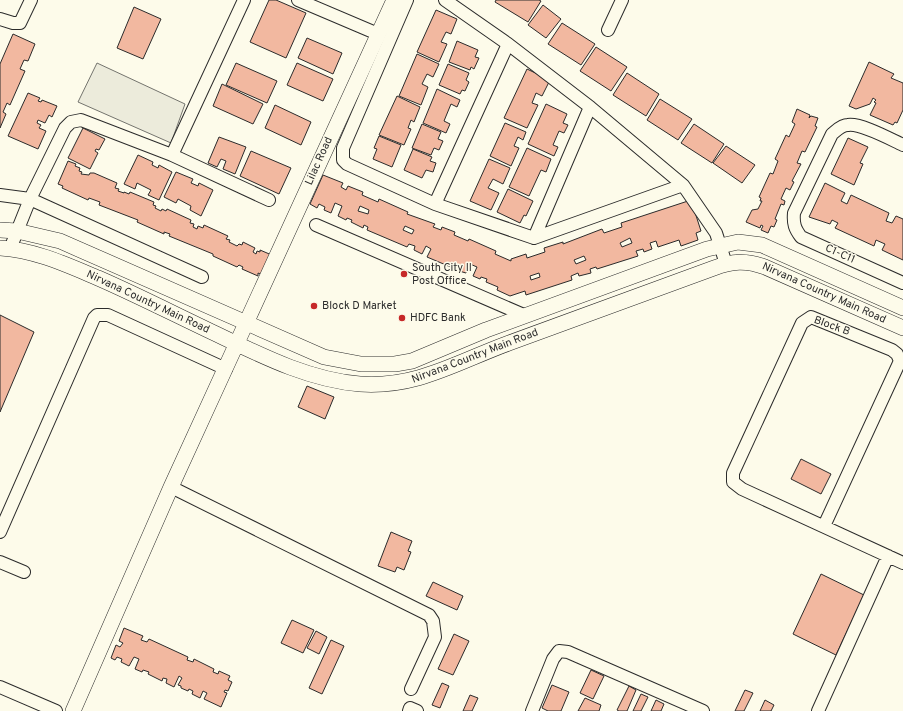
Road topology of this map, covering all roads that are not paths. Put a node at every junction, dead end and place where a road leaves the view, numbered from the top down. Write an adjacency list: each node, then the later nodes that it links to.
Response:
1 (31, 0): 8 (street)
2 (244, 0): 14 (street)
3 (298, 0): 10 (street)
4 (394, 0): 10 (street, Lilac Road)
5 (407, 0): 19 (street)
6 (445, 0): 11 (street)
7 (622, 0): 9 (street)
8 (1, 23)
9 (608, 30)
10 (378, 34): 31 (street, Lilac Road)
11 (508, 44): 12 (street); 19 (street)
12 (590, 107): 15 (street); 23 (street)
13 (903, 145): 28 (street, C1-C11)
14 (172, 155): 17 (street); 18 (street)
15 (683, 184): 23 (street); 24 (street)
16 (0, 195): 17 (street)
17 (30, 199): 22 (street); 27 (street)
18 (269, 200)
19 (435, 204): 23 (street)
20 (316, 225): 30 (street)
21 (0, 230): 22 (street, Nirvana Country Main Road)
22 (17, 230): 25 (street); 31 (street, Nirvana Country Main Road)
23 (534, 238)
24 (721, 245): 26 (street); 29 (street, Nirvana Country Main Road); 30 (street, Nirvana Country Main Road)
25 (5, 249): 33 (street, Nirvana Country Main Road)
26 (726, 264): 32 (street, Nirvana Country Main Road); 33 (street, Nirvana Country Main Road)
27 (202, 276)
28 (903, 283)
29 (903, 308)
30 (526, 316): 31 (street, Nirvana Country Main Road)
31 (246, 324): 33 (street, Lilac Road)
32 (903, 328)
33 (238, 344): 34 (street, Lilac Road)
34 (226, 369): 35 (street, Lilac Road); 37 (street)
35 (171, 487): 43 (street); 45 (street, Lilac Road)
36 (824, 526): 36 (street, Block B); 38 (street, Block B)
37 (0, 532)
38 (888, 556): 40 (street, Block B); 50 (street)
39 (0, 562): 41 (street)
40 (903, 563)
41 (24, 572)
42 (0, 687): 44 (street)
43 (411, 689)
44 (56, 711)
45 (73, 711)
46 (409, 711): 47 (street)
47 (417, 711)
48 (532, 711): 49 (street)
49 (703, 711)
50 (818, 711)

